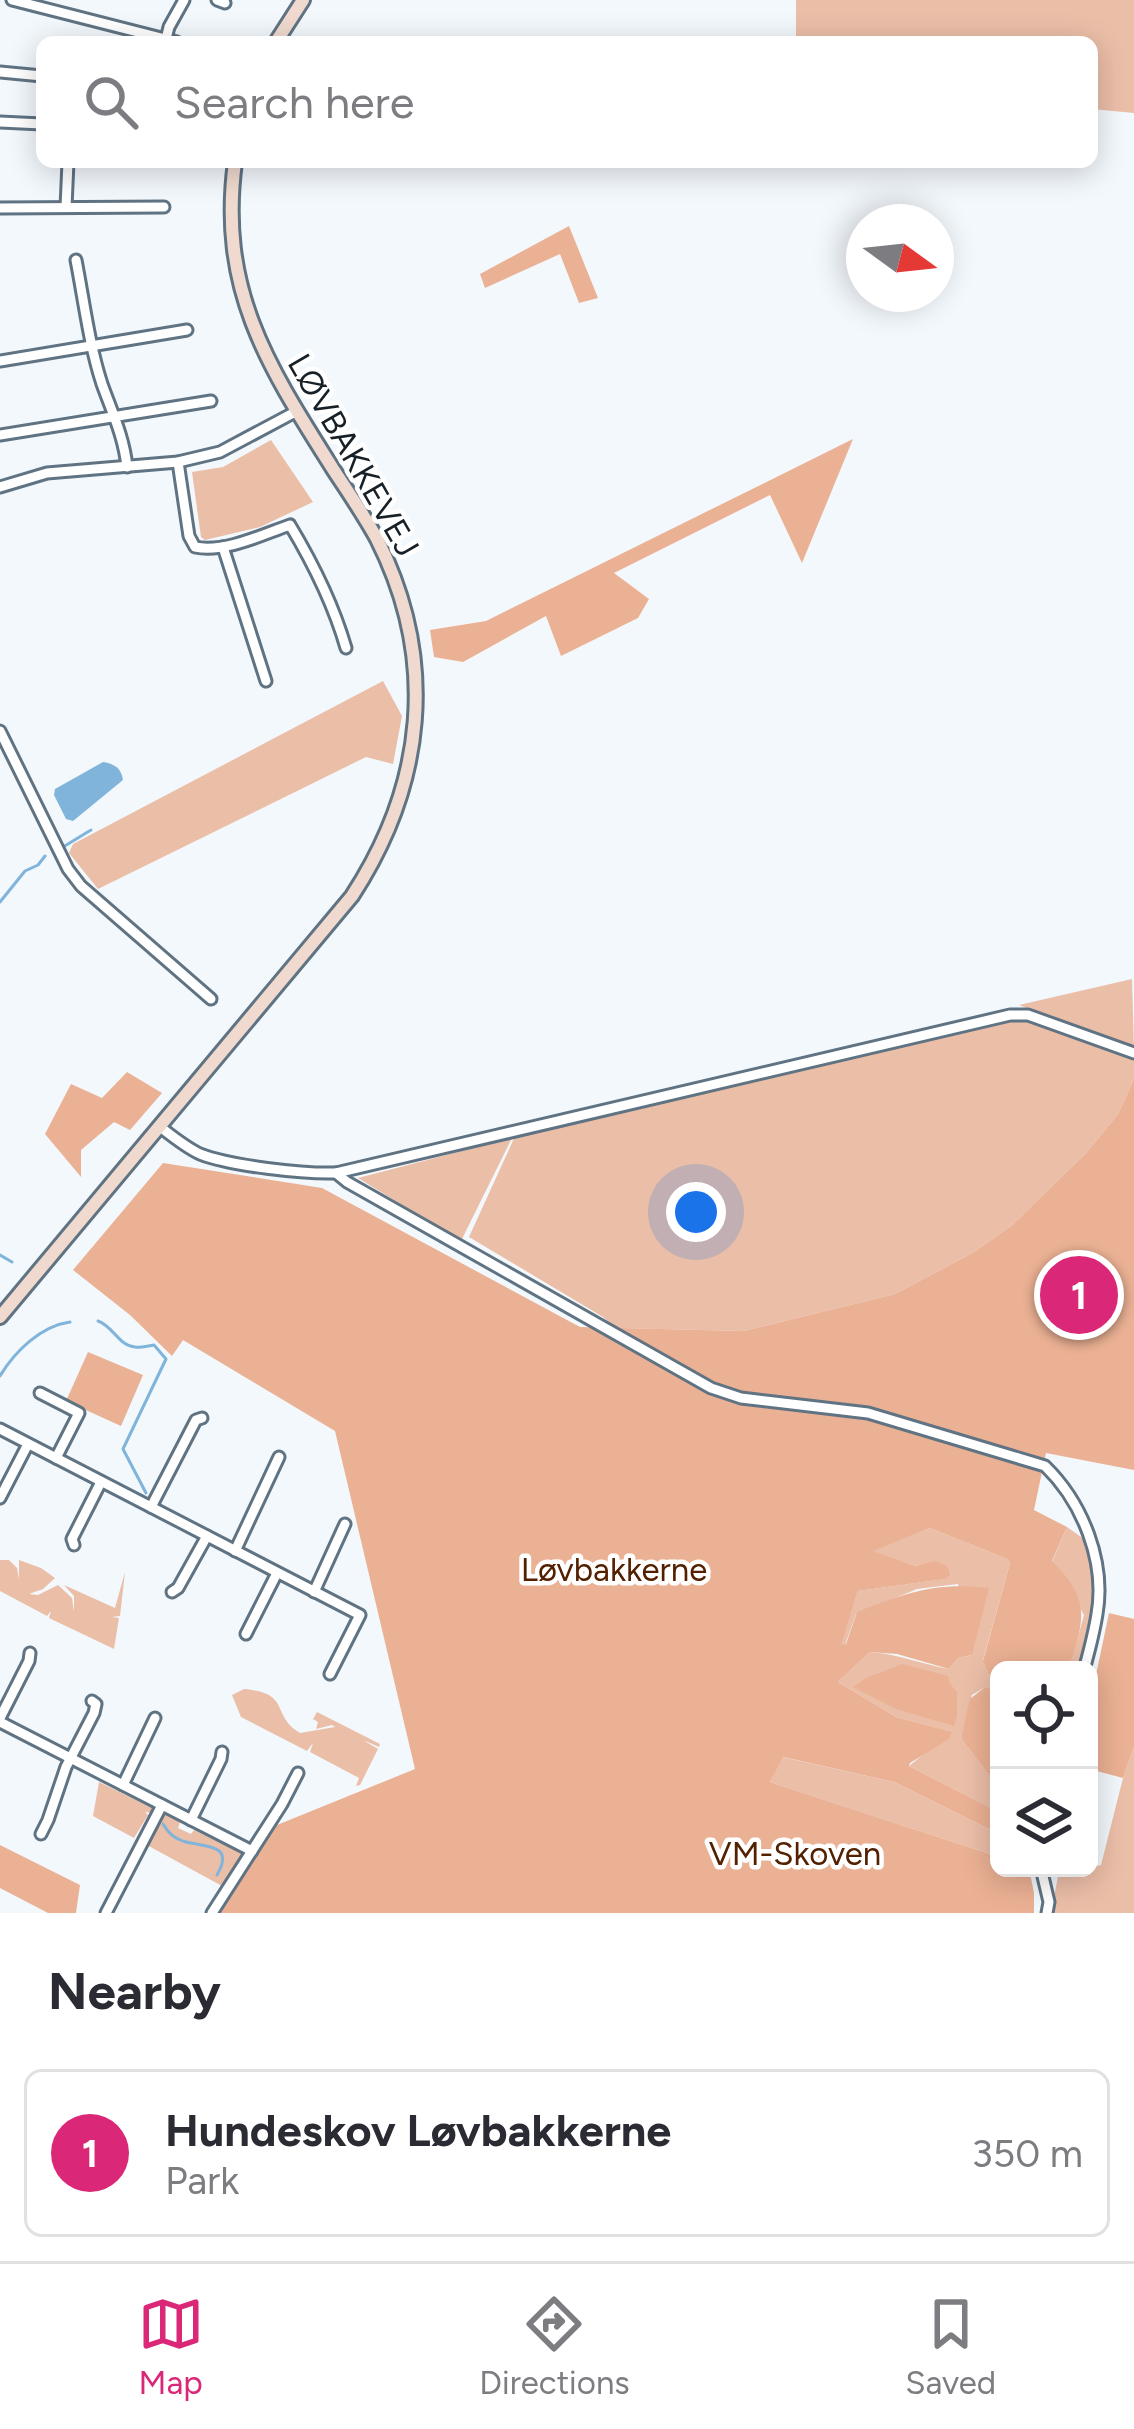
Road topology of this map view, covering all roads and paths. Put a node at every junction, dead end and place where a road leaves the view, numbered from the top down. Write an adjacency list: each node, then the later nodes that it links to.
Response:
1 (12, 0): 5 (street)
2 (79, 0): 5 (street)
3 (184, 0): 7 (street)
4 (303, 0): 8 (street)
5 (74, 15): 6 (street)
6 (137, 36)
7 (170, 36)
8 (280, 36)
9 (0, 72): 10 (street)
10 (36, 75)
11 (0, 122): 12 (street)
12 (36, 124)
13 (68, 168): 15 (street)
14 (234, 168): 23 (street, LØVBAKKEVEJ)
15 (65, 207): 16 (street); 17 (street)
16 (164, 207)
17 (0, 208)
18 (76, 260): 20 (street)
19 (187, 330): 20 (street)
20 (92, 346): 21 (street); 24 (street)
21 (0, 361)
22 (211, 401): 24 (street)
23 (296, 411): 26 (street); 35 (street, LØVBAKKEVEJ)
24 (116, 417): 25 (street); 27 (street)
25 (0, 435)
26 (178, 462): 27 (street); 29 (street)
27 (127, 467): 28 (street)
28 (0, 487)
29 (223, 547): 30 (street); 31 (street)
30 (346, 648)
31 (266, 681)
32 (0, 731): 33 (street)
33 (211, 999)
34 (1134, 1053): 36 (street)
35 (159, 1126): 36 (street); 37 (street, LØVBAKKEVEJ)
36 (336, 1173): 56 (street)
37 (0, 1317)
38 (40, 1393): 43 (street)
39 (202, 1418): 46 (street)
40 (0, 1430): 41 (street)
41 (28, 1444): 43 (street); 45 (street)
42 (279, 1457): 50 (street)
43 (56, 1459): 44 (street)
44 (101, 1482): 46 (street); 49 (street)
45 (0, 1498)
46 (151, 1508): 48 (street)
47 (345, 1524): 53 (street)
48 (207, 1537): 50 (street); 52 (street)
49 (74, 1545)
50 (235, 1551): 51 (street)
51 (277, 1573): 53 (street); 54 (street)
52 (172, 1592)
53 (314, 1592): 57 (street)
54 (246, 1634)
55 (30, 1653): 60 (street)
56 (1086, 1661)
57 (330, 1674)
58 (92, 1701): 62 (street)
59 (154, 1718): 64 (street)
60 (0, 1720): 62 (street)
61 (222, 1752): 66 (street)
62 (70, 1758): 64 (street); 67 (street)
63 (298, 1774): 68 (street)
64 (123, 1786): 65 (street)
65 (161, 1805): 66 (street); 70 (street)
66 (190, 1820): 68 (street)
67 (40, 1834)
68 (251, 1851): 71 (street)
69 (1043, 1877): 72 (street)
70 (106, 1913)
71 (212, 1913)
72 (1047, 1913)

